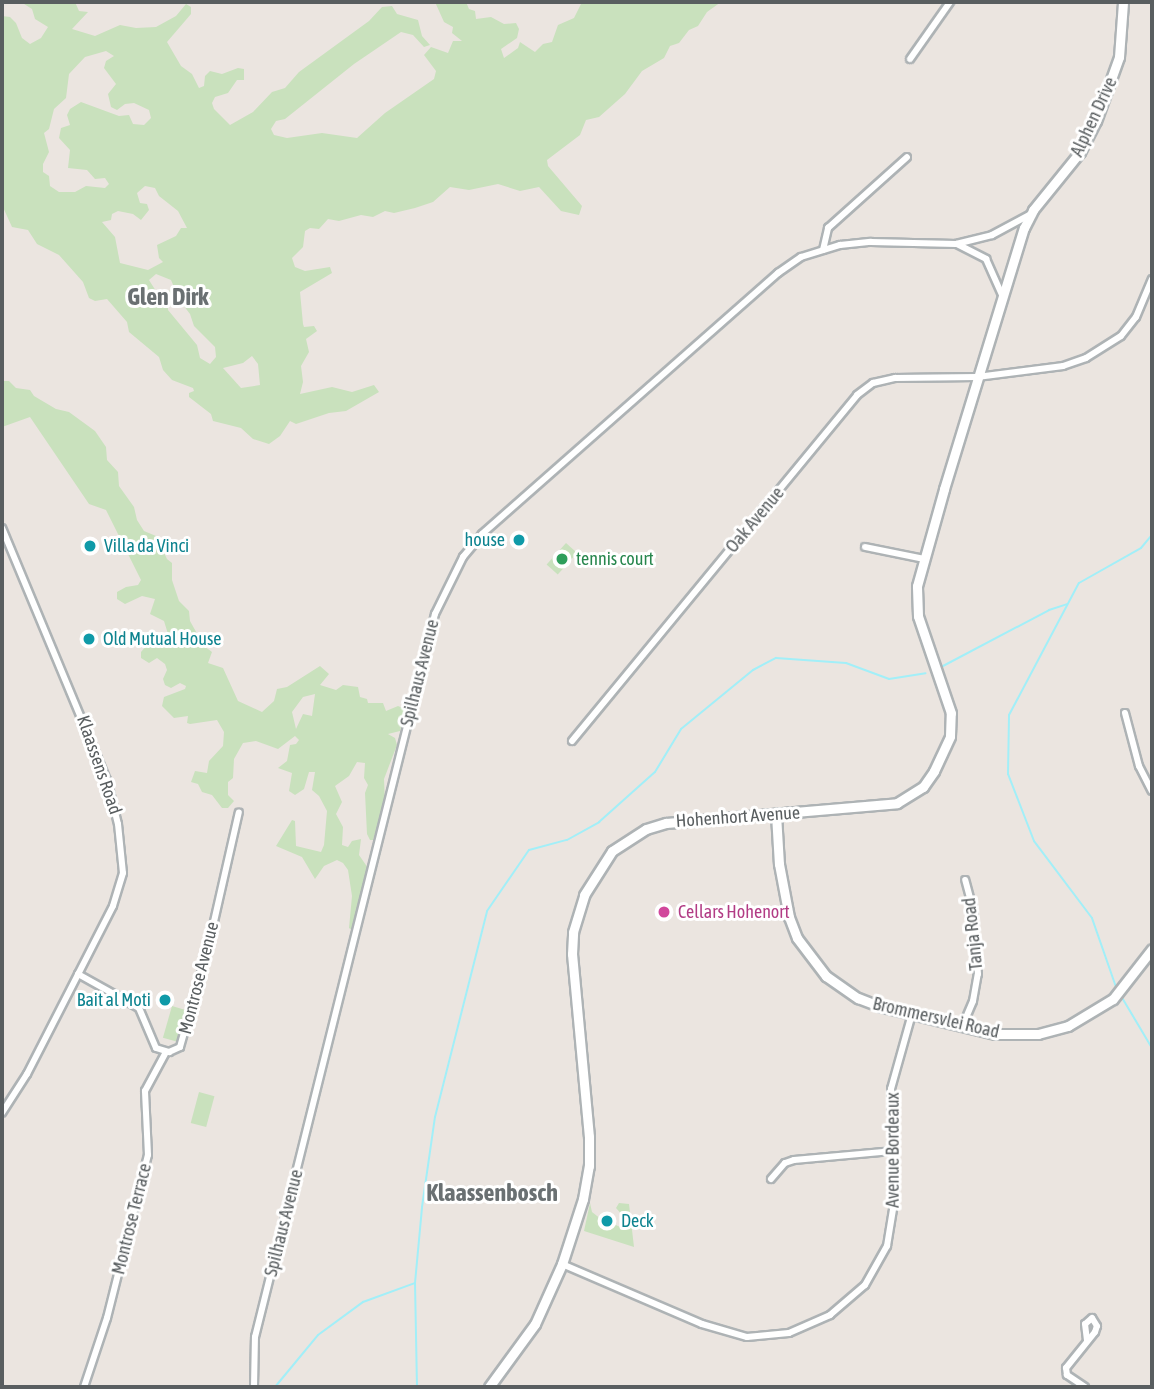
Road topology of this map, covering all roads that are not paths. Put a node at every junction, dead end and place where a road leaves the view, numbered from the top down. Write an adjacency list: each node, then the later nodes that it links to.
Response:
1 (950, 2): 3 (street)
2 (1123, 2): 5 (street, Alphen Drive)
3 (910, 59)
4 (907, 157): 7 (street)
5 (1029, 215): 6 (street, Spilhaus Avenue); 9 (street, Alphen Drive)
6 (956, 244): 7 (street, Spilhaus Avenue); 9 (street, Spilhaus Avenue)
7 (823, 250): 31 (street, Spilhaus Avenue)
8 (1152, 279): 10 (street, Oak Avenue)
9 (1003, 297): 10 (street, Hohenhort Avenue)
10 (978, 377): 13 (street, Hohenhort Avenue); 15 (street, Oak Avenue)
11 (2, 528): 21 (street, Klaassens Road)
12 (865, 547): 13 (street)
13 (924, 559): 18 (street, Hohenhort Avenue)
14 (1125, 713): 16 (street)
15 (572, 741)
16 (1152, 791)
17 (239, 812): 24 (street, Montrose Avenue)
18 (776, 814): 22 (street, Brommersvlei Road); 28 (street, Hohenhort Avenue)
19 (965, 880): 23 (street, Tanja Road)
20 (1152, 948): 23 (street, Brommersvlei Road)
21 (78, 974): 24 (street, Montrose Avenue); 25 (street, Klaassens Road)
22 (912, 1014): 23 (street, Brommersvlei Road); 26 (street, Avenue Bordeaux)
23 (962, 1027)
24 (166, 1052): 30 (street, Montrose Terrace)
25 (2, 1113)
26 (892, 1151): 27 (street); 28 (street, Avenue Bordeaux)
27 (771, 1179)
28 (562, 1264): 32 (street, Hohenhort Avenue)
29 (1087, 1342): 33 (street)
30 (84, 1387)
31 (254, 1387)
32 (489, 1387)
33 (1084, 1387)

